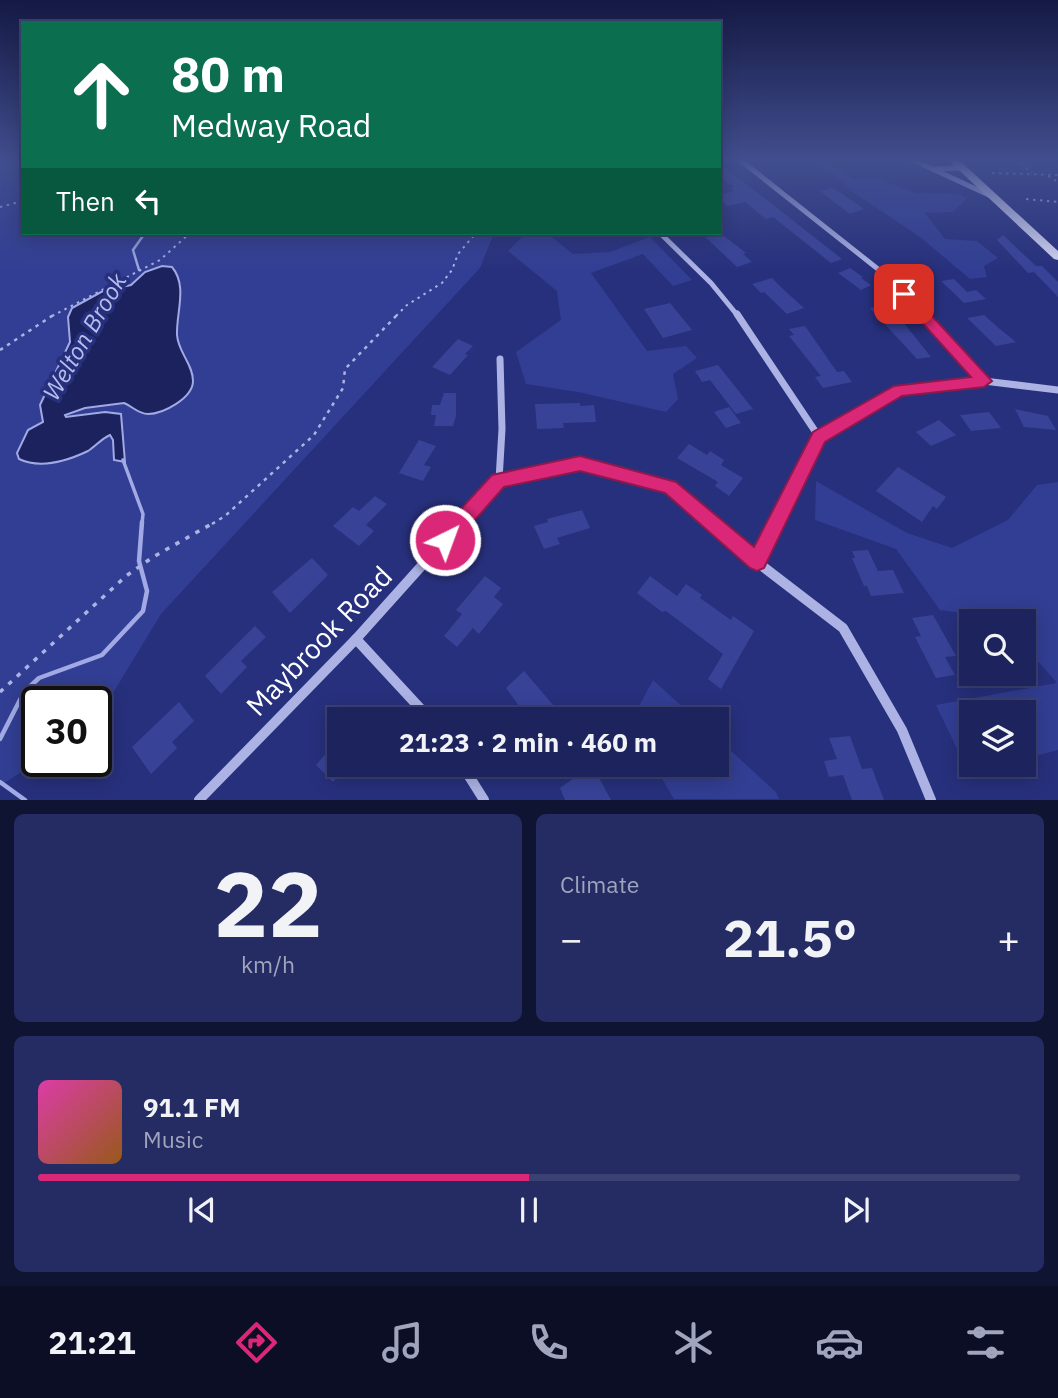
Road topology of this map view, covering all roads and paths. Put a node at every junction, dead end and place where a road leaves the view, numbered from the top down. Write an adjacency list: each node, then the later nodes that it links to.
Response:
1 (786, 196): 13 (street)
2 (991, 197): 10 (street)
3 (1026, 199): 5 (path)
4 (21, 202): 6 (path)
5 (1058, 202)
6 (0, 207)
7 (188, 235): 11 (path)
8 (474, 235): 19 (path)
9 (662, 235): 15 (street)
10 (1058, 257)
11 (0, 350)
12 (500, 359): 16 (street)
13 (984, 381): 14 (street); 15 (street)
14 (1058, 390)
15 (819, 437): 17 (street)
16 (499, 480): 17 (street); 18 (street, Maybrook Road)
17 (757, 562): 24 (street)
18 (356, 639): 20 (street); 22 (street, Maybrook Road)
19 (0, 692)
20 (419, 707)
21 (470, 777): 23 (street)
22 (199, 800)
23 (484, 800)
24 (931, 800)

